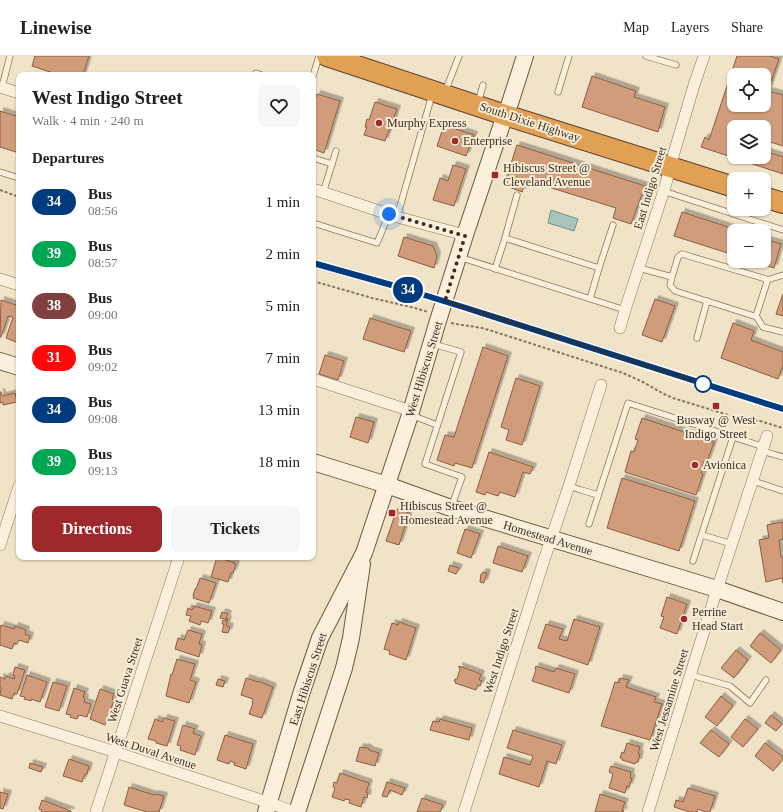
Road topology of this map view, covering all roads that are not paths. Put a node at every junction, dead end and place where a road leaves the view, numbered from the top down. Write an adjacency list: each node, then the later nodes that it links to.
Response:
1 (10, 56): 12 (lane)
2 (320, 56): 10 (lane)
3 (459, 56): 15 (lane)
4 (524, 56): 17 (street)
5 (569, 56): 14 (lane)
6 (646, 56): 9 (lane)
7 (704, 56): 21 (street, East Indigo Street)
8 (336, 57): 15 (highway, South Dixie Highway)
9 (676, 65)
10 (314, 72)
11 (483, 85): 16 (lane)
12 (1, 87): 13 (street)
13 (16, 92)
14 (558, 92)
15 (439, 93): 16 (highway, South Dixie Highway); 30 (lane)
16 (477, 105): 17 (highway, South Dixie Highway)
17 (505, 115): 21 (highway, South Dixie Highway); 34 (street, West Hibiscus Street)
18 (336, 151): 20 (lane)
19 (316, 159): 20 (lane)
20 (332, 164): 25 (lane)
21 (670, 167): 24 (highway, South Dixie Highway); 26 (street, East Indigo Street)
22 (0, 172): 23 (lane)
23 (16, 177)
24 (727, 185)
25 (318, 191): 30 (street)
26 (664, 191): 33 (lane); 39 (street, East Indigo Street)
27 (517, 196): 35 (lane)
28 (771, 199): 29 (highway)
29 (783, 203)
30 (393, 215): 31 (lane); 34 (street)
31 (316, 224)
32 (613, 225): 38 (lane)
33 (783, 230)
34 (465, 236): 36 (street, West Hibiscus Street)
35 (505, 238): 38 (lane); 40 (lane)
36 (458, 257): 40 (lane); 47 (street, West Hibiscus Street)
37 (316, 264): 47 (lane)
38 (599, 268): 46 (lane)
39 (639, 268): 42 (lane); 49 (street, East Indigo Street)
40 (495, 269): 46 (lane)
41 (783, 273): 44 (lane)
42 (672, 277): 44 (lane); 48 (lane)
43 (0, 279): 45 (street)
44 (767, 280): 50 (lane)
45 (16, 284)
46 (590, 299): 49 (lane)
47 (445, 301): 54 (street, West Hibiscus Street); 59 (lane)
48 (707, 301): 50 (lane); 53 (lane)
49 (625, 310): 51 (street, East Indigo Street)
50 (756, 316): 52 (lane)
51 (620, 328)
52 (783, 332)
53 (697, 338)
54 (432, 343): 60 (street, West Hibiscus Street); 61 (lane)
55 (0, 361): 56 (street)
56 (16, 366)
57 (316, 381): 60 (street)
58 (601, 385): 69 (street, West Indigo Street)
59 (783, 409)
60 (411, 413): 61 (lane); 68 (street, West Hibiscus Street)
61 (437, 425): 73 (lane)
62 (768, 436): 64 (street, West Jessamine Street)
63 (733, 437): 64 (lane); 72 (lane); 75 (lane)
64 (763, 449): 65 (lane); 67 (street, West Jessamine Street)
65 (783, 457)
66 (316, 463): 68 (street, Homestead Avenue)
67 (753, 481): 70 (lane); 77 (street, West Jessamine Street)
68 (387, 485): 73 (street, Homestead Avenue); 79 (street, East Hibiscus Street)
69 (569, 486): 72 (lane); 76 (street, West Indigo Street)
70 (783, 491)
71 (16, 495): 78 (street)
72 (598, 495): 74 (lane)
73 (451, 508): 76 (street, Homestead Avenue)
74 (589, 524)
75 (702, 535): 77 (lane); 81 (lane)
76 (552, 539): 82 (street, Homestead Avenue); 91 (street, West Indigo Street)
77 (732, 544): 82 (street, West Jessamine Street)
78 (0, 545)
79 (364, 553): 88 (street, East Hibiscus Street); 90 (street, East Hibiscus Street)
80 (178, 560): 87 (street, West Guava Street)
81 (693, 562)
82 (717, 589): 83 (street, Homestead Avenue); 84 (street, West Jessamine Street)
83 (783, 612)
84 (691, 675): 85 (lane); 92 (street, West Jessamine Street)
85 (766, 680)
86 (0, 716): 87 (street, West Duval Avenue)
87 (115, 752): 88 (street, West Duval Avenue); 89 (street, West Guava Street)
88 (268, 807): 90 (street, West Duval Avenue)
89 (96, 812)
90 (295, 812)
91 (464, 812)
92 (648, 812)

